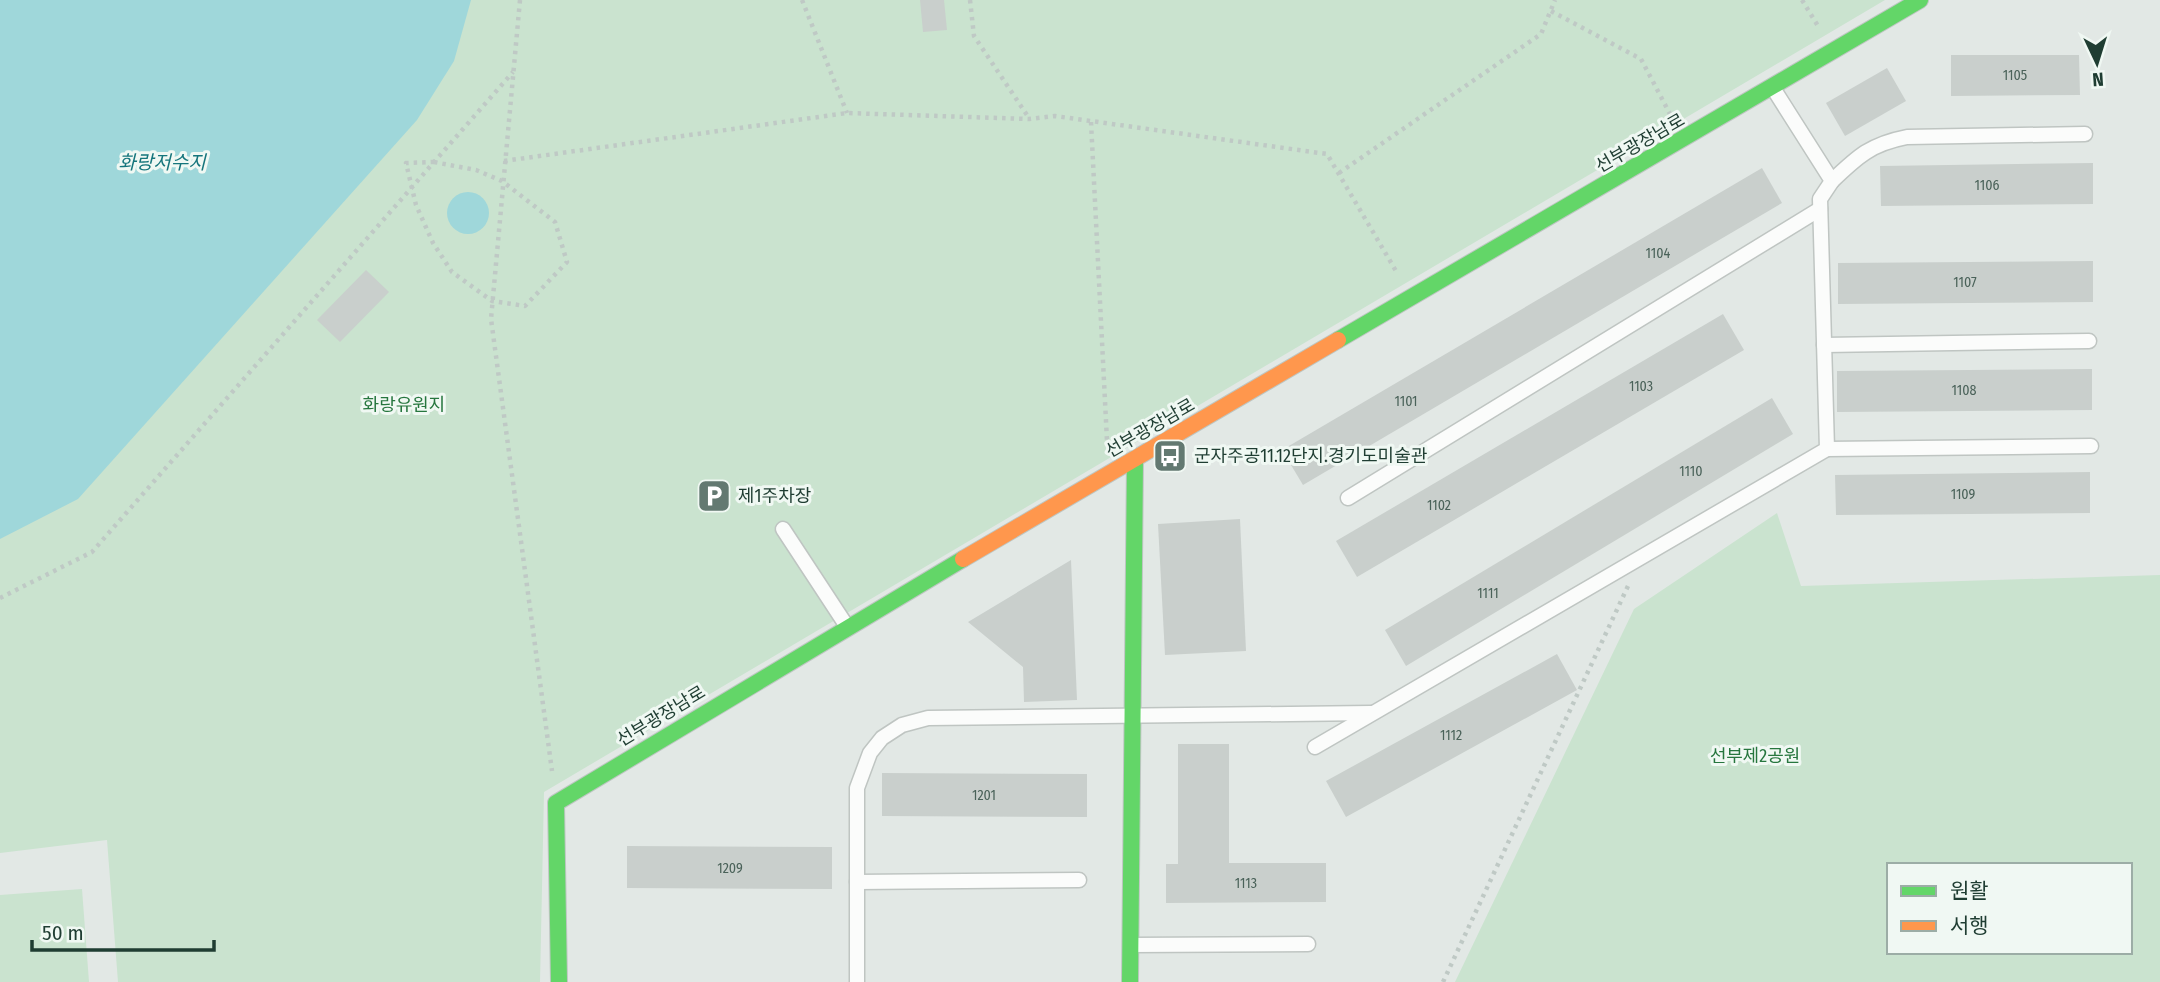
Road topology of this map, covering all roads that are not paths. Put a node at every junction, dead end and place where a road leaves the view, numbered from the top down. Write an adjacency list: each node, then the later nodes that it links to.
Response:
1 (1920, 0): 2 (street, 선부광장남로)
2 (1773, 88): 4 (lane); 10 (street, 선부광장남로)
3 (2085, 134): 4 (lane)
4 (1832, 181): 5 (lane)
5 (1820, 209): 7 (lane); 11 (lane)
6 (2089, 341): 7 (lane)
7 (1824, 345): 9 (lane)
8 (2091, 446): 9 (lane)
9 (1827, 449): 14 (lane)
10 (1135, 458): 13 (street, 선부광장남로); 15 (street)
11 (1348, 498)
12 (783, 529): 13 (lane)
13 (846, 625): 21 (street, 선부광장남로)
14 (1373, 713): 15 (lane); 16 (lane)
15 (1132, 716): 18 (lane); 20 (street)
16 (1315, 747)
17 (1079, 880): 18 (lane)
18 (857, 881): 22 (lane)
19 (1308, 944): 20 (lane)
20 (1130, 945): 23 (street)
21 (559, 982)
22 (857, 982)
23 (1130, 982)

